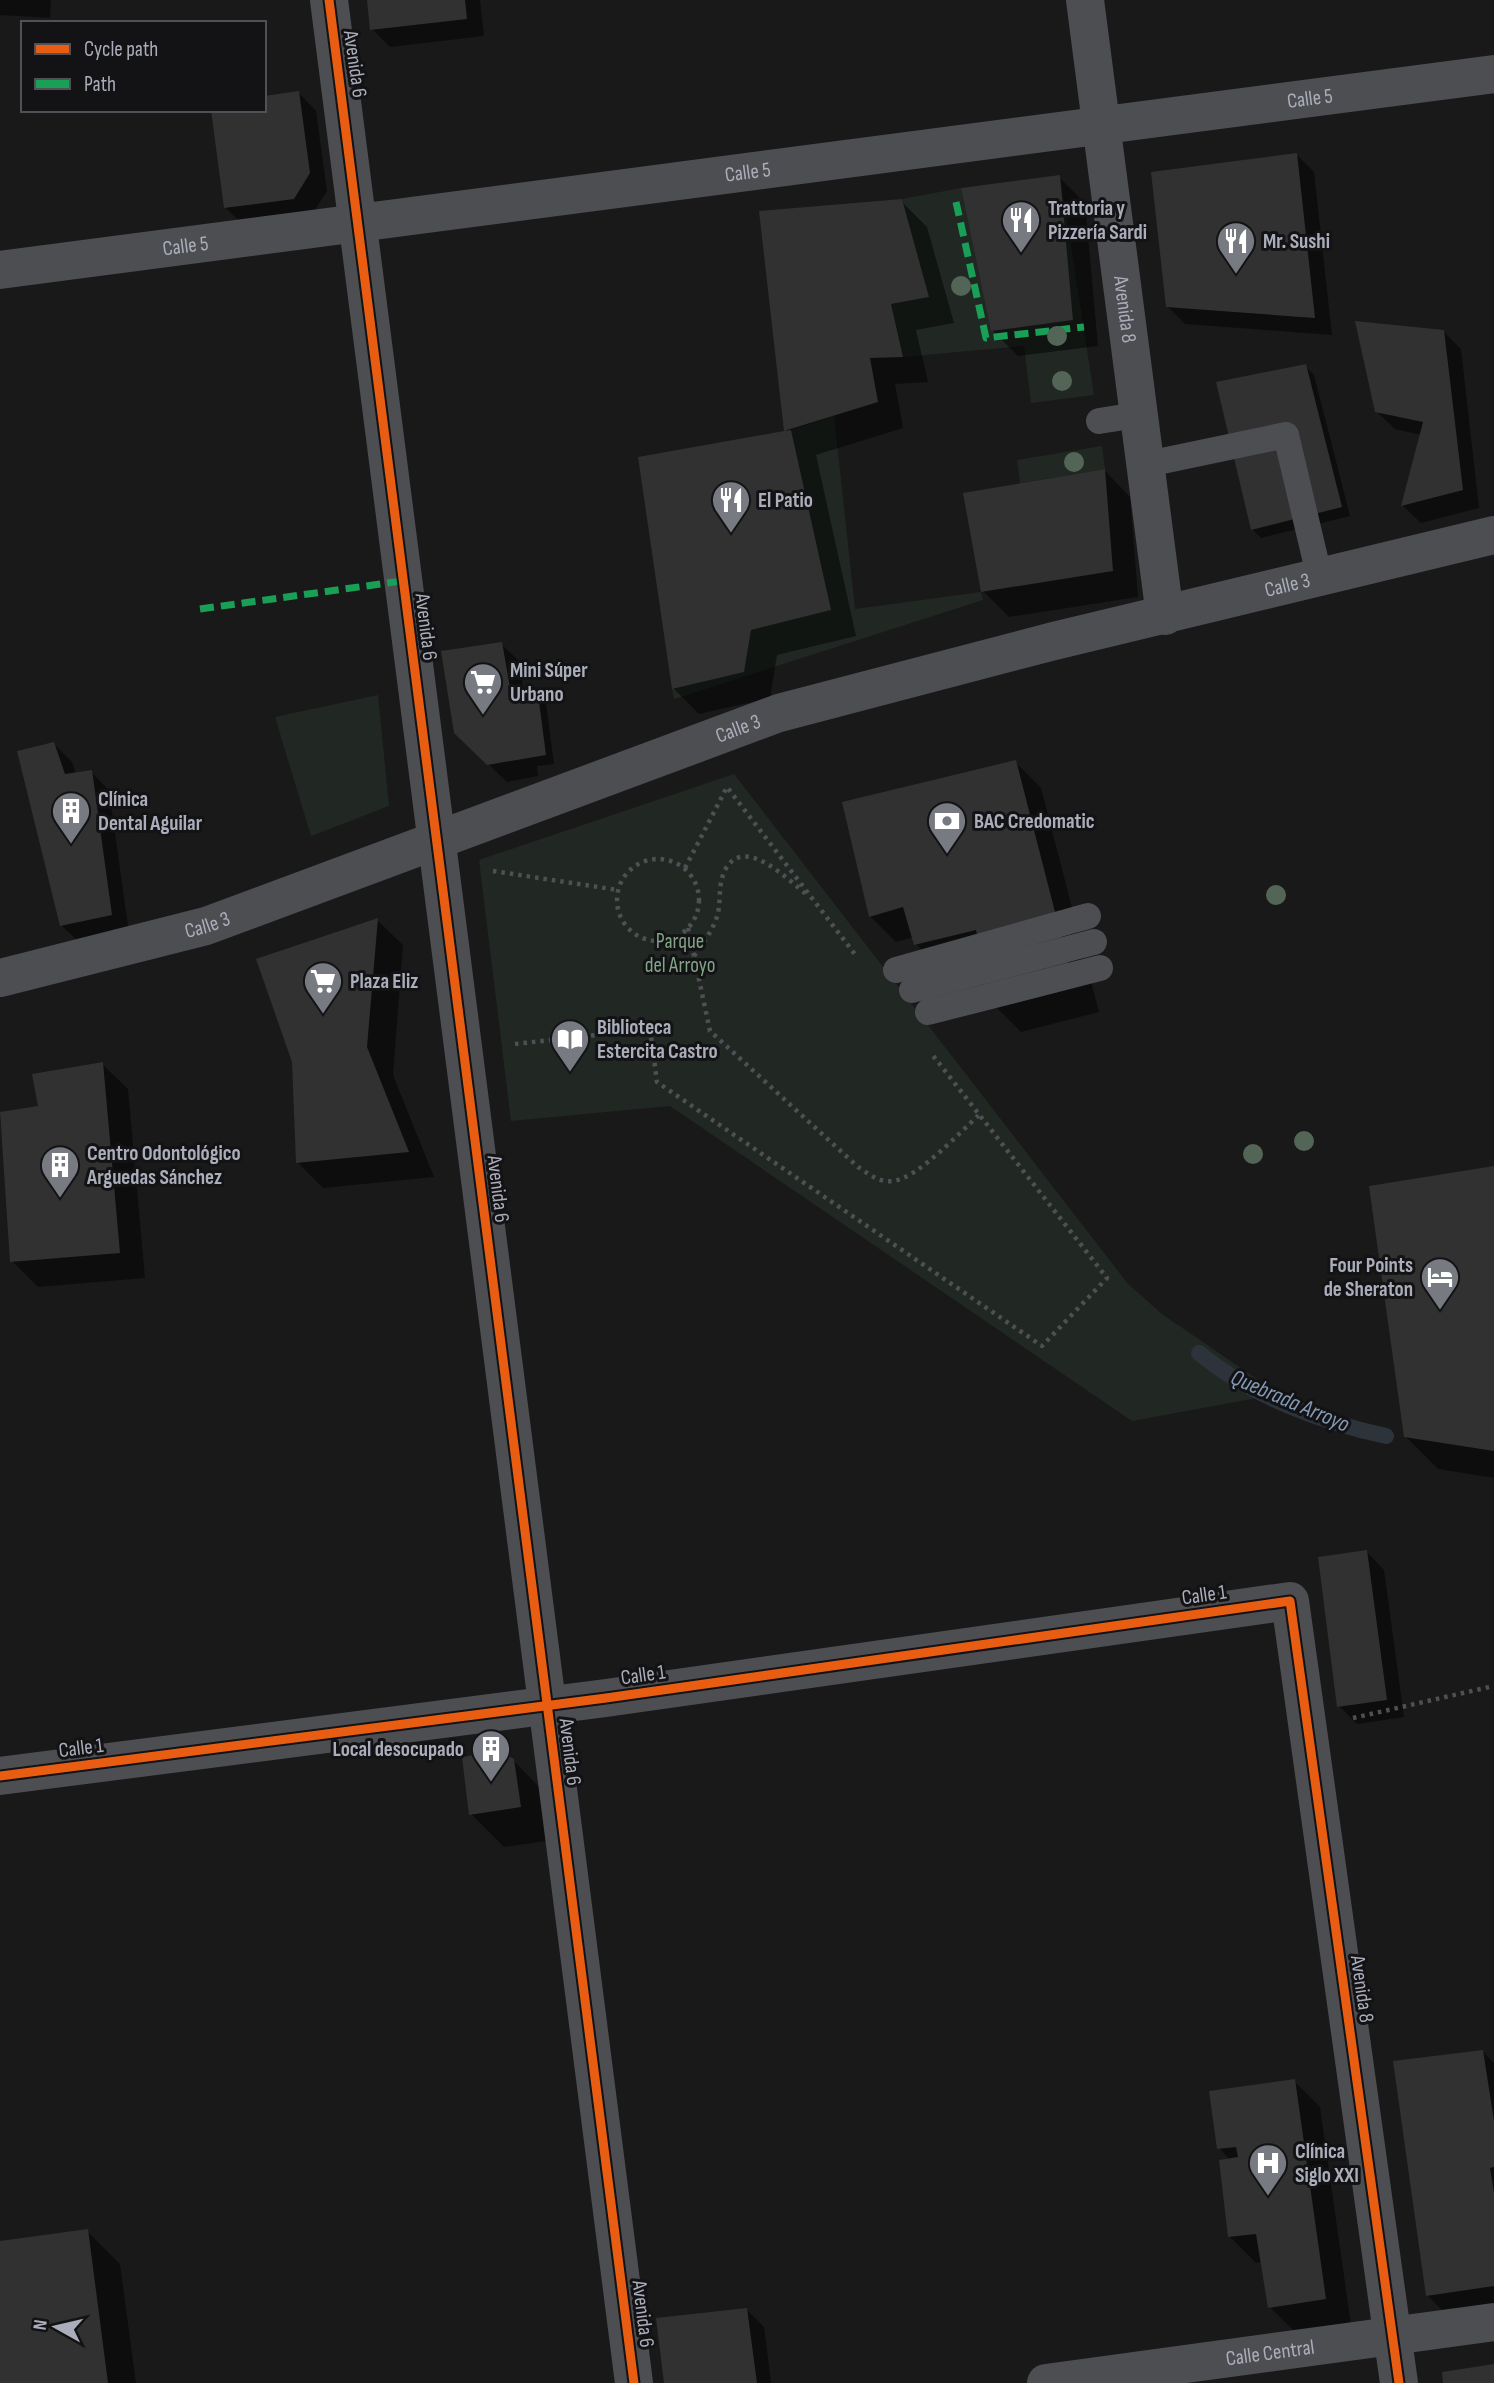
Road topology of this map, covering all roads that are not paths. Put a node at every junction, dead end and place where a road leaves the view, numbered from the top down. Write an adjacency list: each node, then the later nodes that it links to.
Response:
1 (329, 0): 5 (street, Avenida 6)
2 (1085, 0): 4 (street, Avenida 8)
3 (1494, 74): 4 (street, Calle 5)
4 (1102, 124): 5 (street, Calle 5); 7 (street, Avenida 8)
5 (359, 223): 6 (street, Calle 5); 13 (street, Avenida 6)
6 (0, 270)
7 (1137, 415): 8 (lane); 9 (street, Avenida 8)
8 (1099, 421)
9 (1143, 465): 11 (lane); 12 (street, Avenida 8)
10 (1494, 535): 11 (street, Calle 3)
11 (1320, 579): 12 (street, Calle 3)
12 (1165, 616): 13 (street, Calle 3)
13 (434, 840): 16 (street, Calle 3); 20 (street, Avenida 6)
14 (1091, 929): 17 (lane)
15 (1100, 968): 18 (lane)
16 (0, 978)
17 (904, 980)
18 (928, 1012)
19 (1290, 1601): 20 (street, Calle 1); 23 (street, Avenida 8)
20 (546, 1706): 21 (street, Calle 1); 24 (street, Avenida 6)
21 (0, 1776)
22 (1494, 2322): 23 (street, Calle Central)
23 (1394, 2336): 25 (street, Calle Central); 26 (street, Avenida 8)
24 (635, 2383)
25 (1046, 2383)
26 (1399, 2383)

